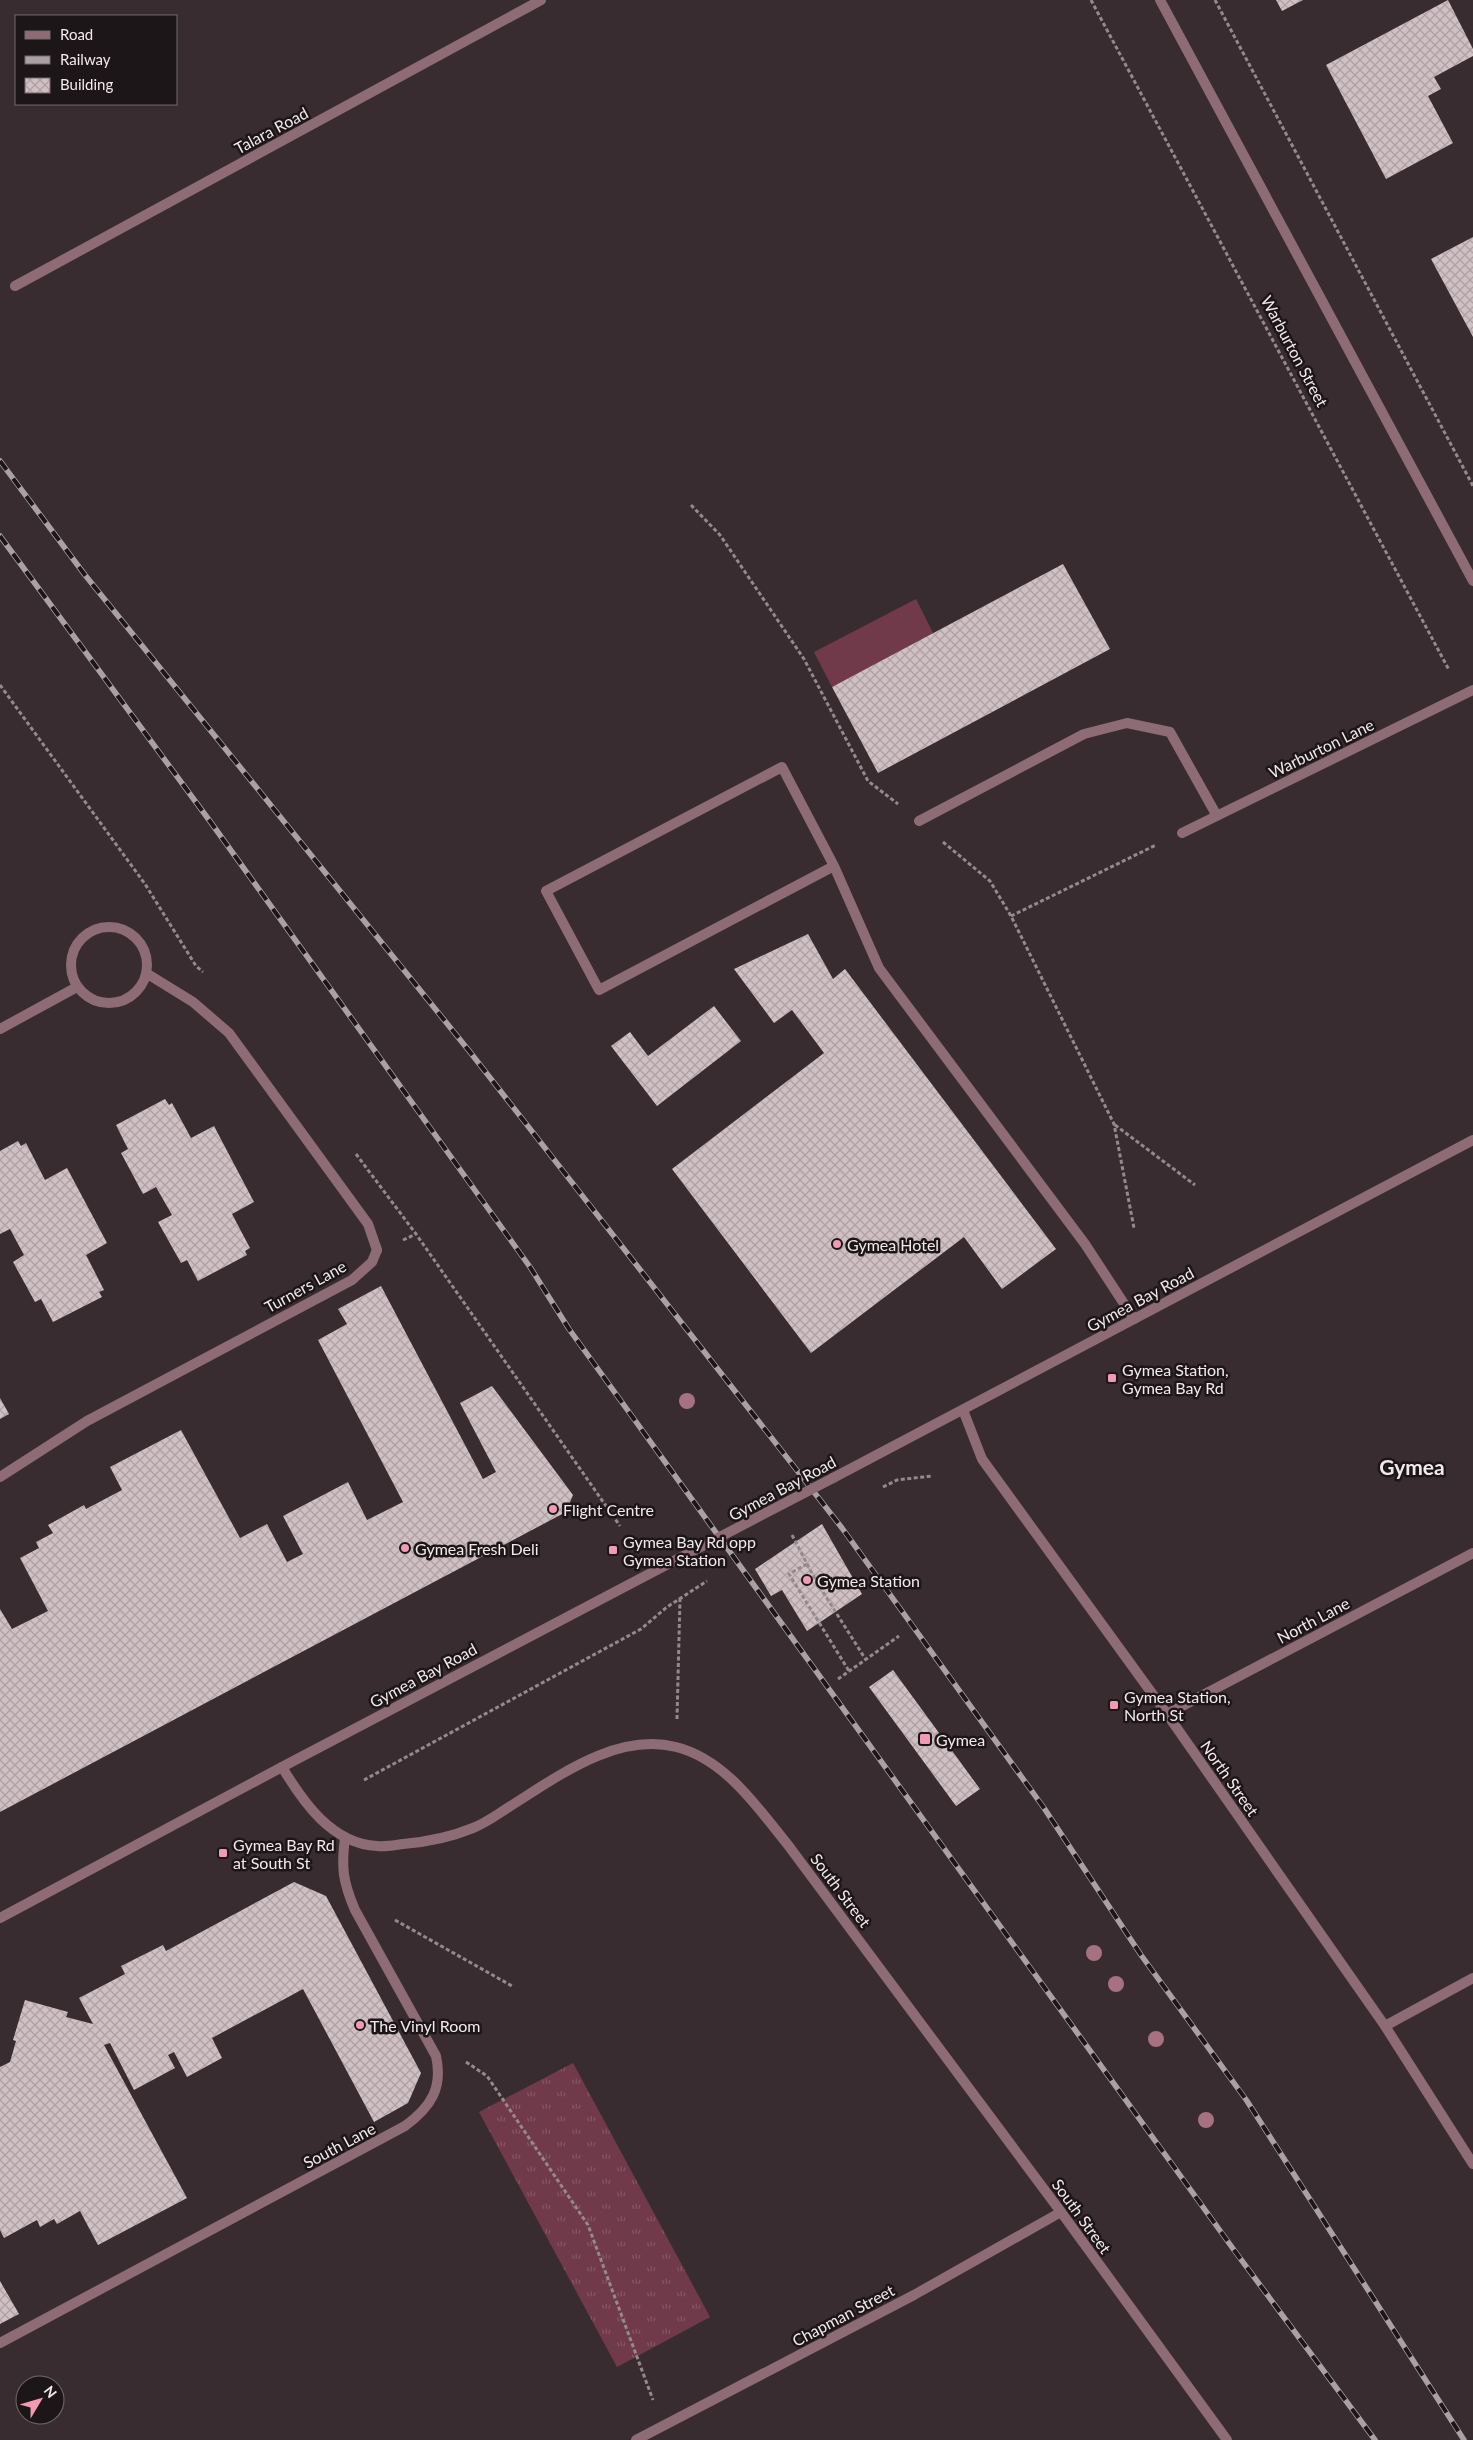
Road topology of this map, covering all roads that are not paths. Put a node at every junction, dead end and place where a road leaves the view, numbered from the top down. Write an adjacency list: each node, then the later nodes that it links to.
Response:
1 (541, 0): 3 (street, Talara Road)
2 (1160, 0): 4 (street)
3 (15, 286)
4 (1473, 581)
5 (1473, 690): 6 (street, Warburton Lane)
6 (1217, 816): 7 (street); 8 (street, Warburton Lane)
7 (919, 821)
8 (1182, 833)
9 (834, 866): 9 (street); 14 (street)
10 (146, 973): 11 (street); 11 (street); 16 (street, Turners Lane)
11 (76, 987): 12 (street)
12 (0, 1030)
13 (1473, 1140): 14 (street, Gymea Bay Road)
14 (1134, 1319): 15 (street, Gymea Bay Road)
15 (963, 1410): 18 (street, North Street); 19 (street, Gymea Bay Road, bridge)
16 (0, 1477)
17 (1473, 1553): 18 (street, North Lane)
18 (1168, 1714): 23 (street, North Street)
19 (282, 1767): 20 (street, South Street); 21 (street, Gymea Bay Road)
20 (344, 1838): 25 (street, South Street); 26 (street, South Lane)
21 (0, 1918)
22 (1473, 1978): 23 (street)
23 (1385, 2026): 24 (street, North Street)
24 (1473, 2164)
25 (1061, 2212): 27 (street, Chapman Street); 28 (street, South Street)
26 (0, 2343)
27 (636, 2440)
28 (1227, 2440)

